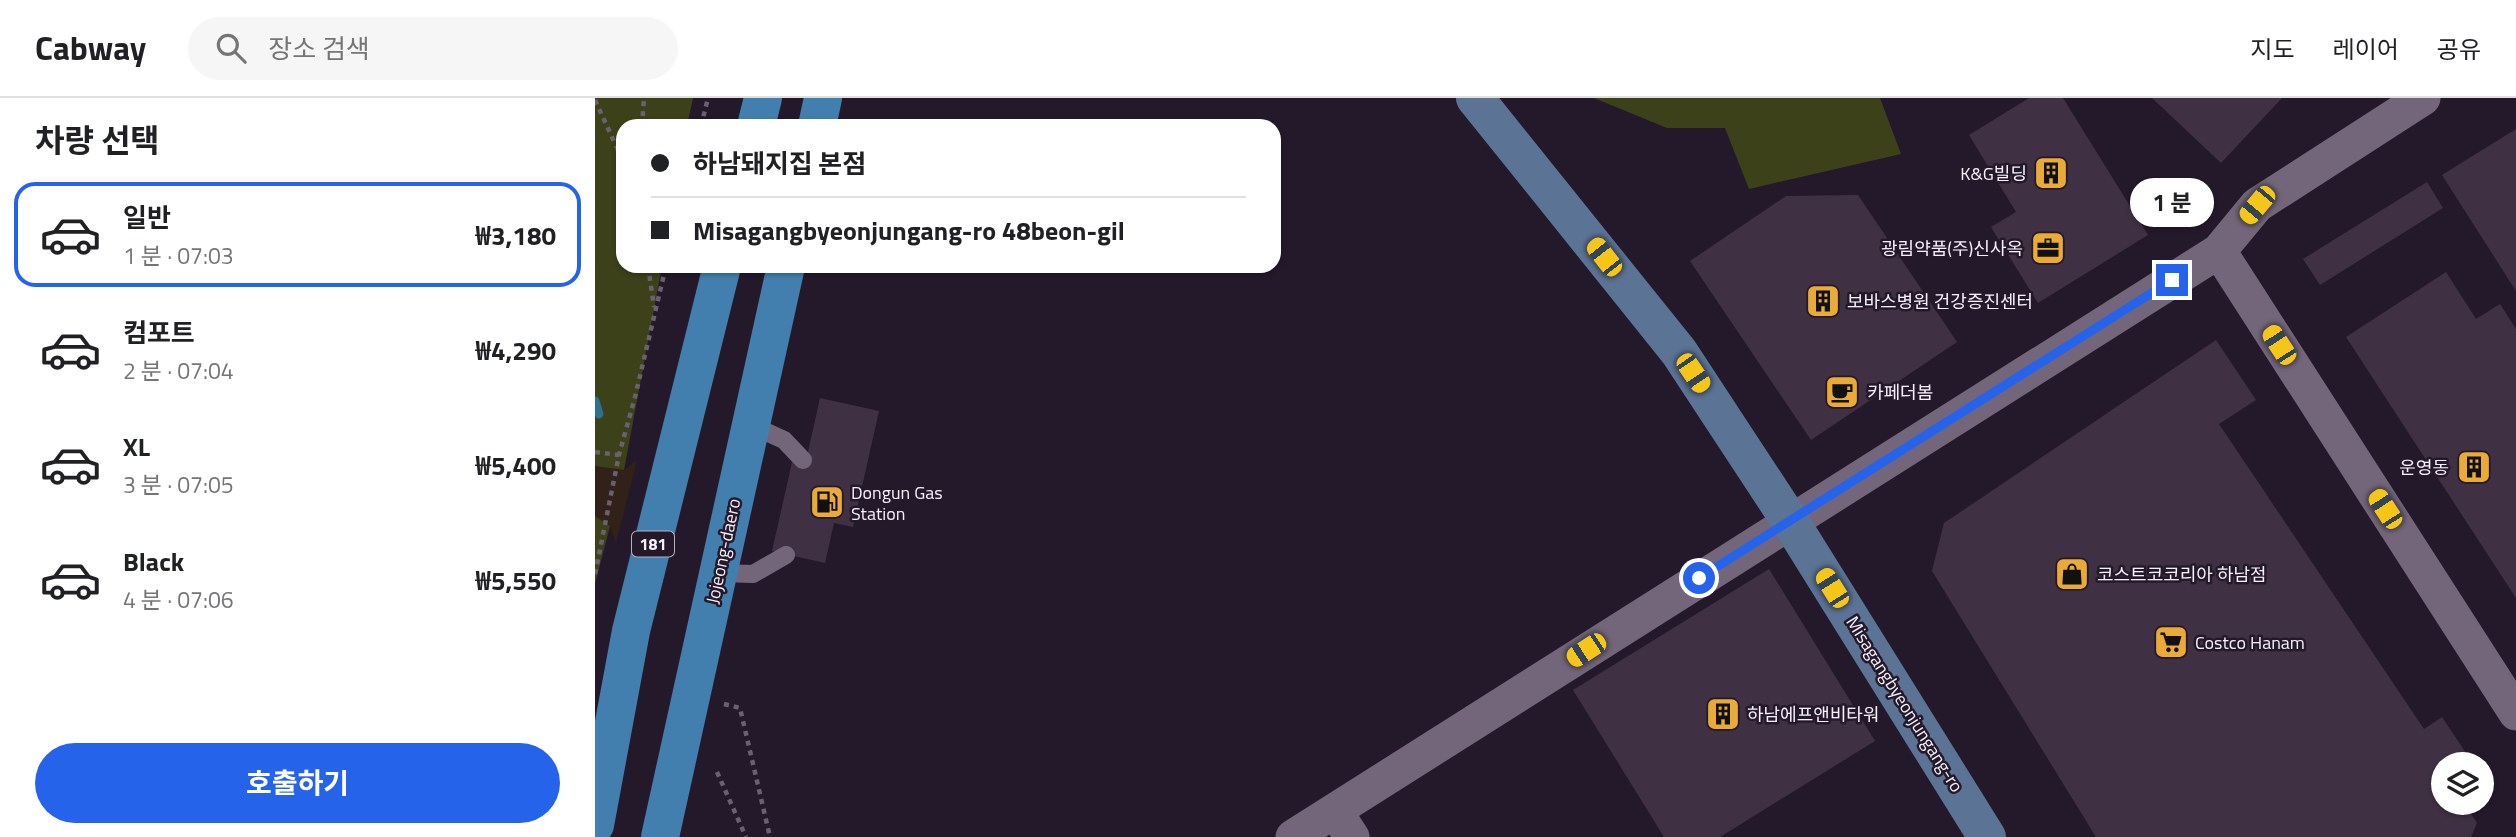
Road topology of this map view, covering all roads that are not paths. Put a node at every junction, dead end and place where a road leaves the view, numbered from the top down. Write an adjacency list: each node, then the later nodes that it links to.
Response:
1 (763, 98): 5 (main road)
2 (823, 98): 6 (main road)
3 (1475, 98): 12 (street, Misagangbyeonjungang-ro)
4 (2423, 98): 7 (street)
5 (758, 119)
6 (818, 119)
7 (2219, 251): 12 (street); 15 (street)
8 (720, 273): 17 (main road, 181)
9 (784, 273): 10 (main road, Jojeong-daero)
10 (751, 425): 11 (lane); 14 (main road, Jojeong-daero)
11 (803, 460)
12 (1790, 521): 16 (street); 20 (street, Misagangbyeonjungang-ro)
13 (786, 555): 14 (lane)
14 (718, 573): 18 (main road, Jojeong-daero)
15 (2516, 713)
16 (1344, 824): 19 (street)
17 (595, 825)
18 (660, 837)
19 (1293, 837)
20 (1987, 837)

